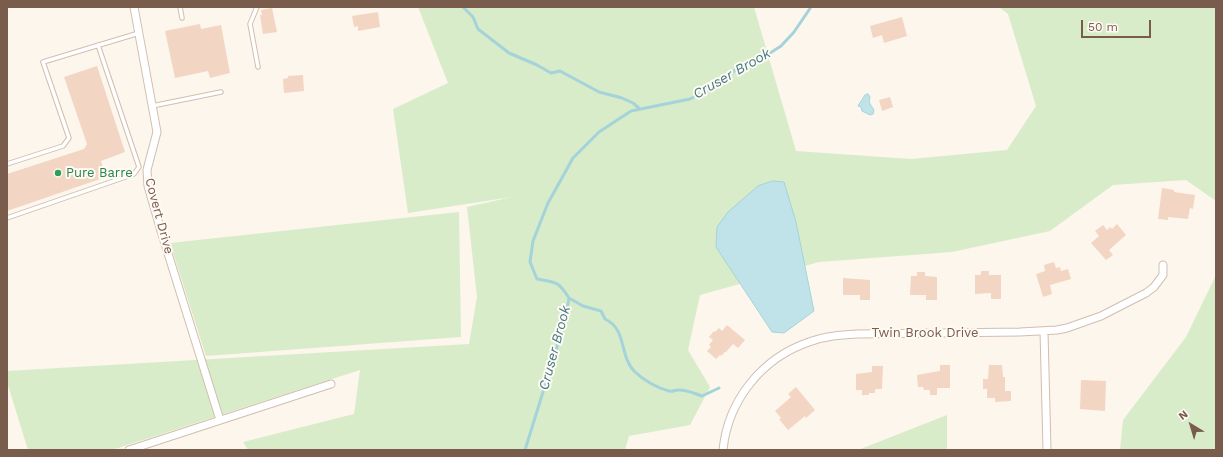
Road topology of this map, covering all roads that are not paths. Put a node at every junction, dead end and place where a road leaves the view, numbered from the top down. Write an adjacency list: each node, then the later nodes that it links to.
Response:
1 (134, 7): 5 (street, Covert Drive)
2 (180, 7): 4 (lane)
3 (258, 7): 7 (lane)
4 (182, 18)
5 (139, 34): 6 (lane); 9 (street, Covert Drive)
6 (98, 45): 10 (lane); 11 (lane)
7 (258, 67)
8 (221, 92): 9 (lane)
9 (152, 106): 12 (street, Covert Drive)
10 (7, 164)
11 (138, 167): 12 (lane); 13 (lane)
12 (147, 170): 17 (street, Covert Drive)
13 (7, 218)
14 (1163, 265): 15 (street, Twin Brook Drive)
15 (1044, 331): 19 (street, Twin Brook Drive); 20 (street)
16 (331, 384): 17 (street)
17 (220, 420): 18 (street)
18 (129, 450)
19 (722, 450)
20 (1048, 450)

